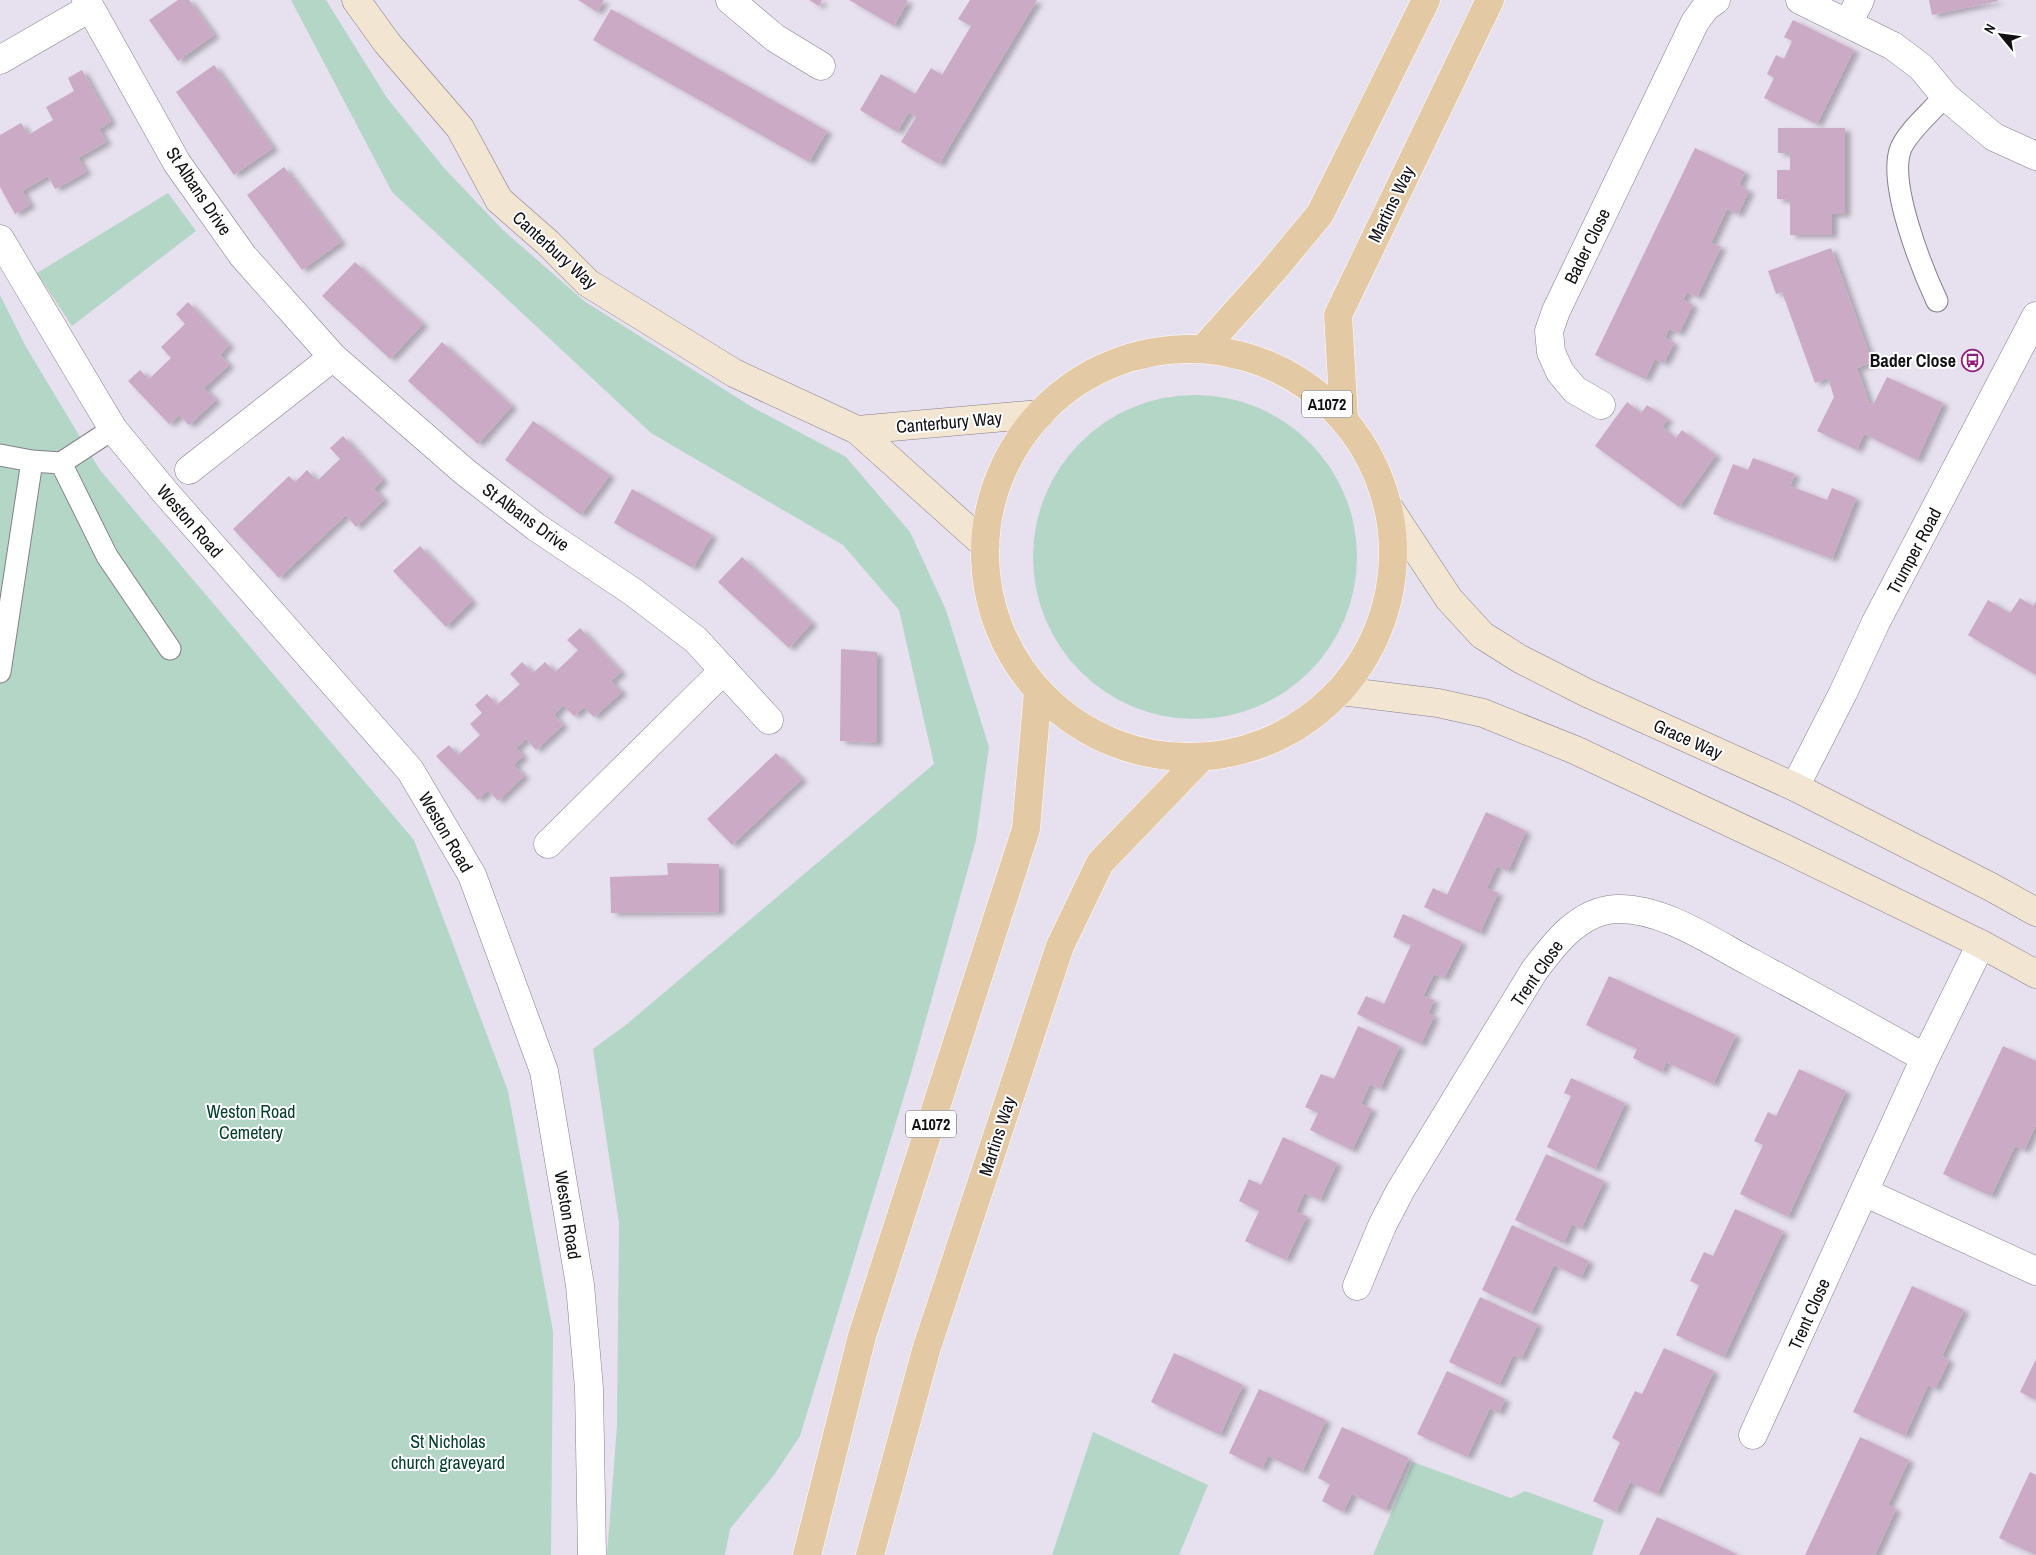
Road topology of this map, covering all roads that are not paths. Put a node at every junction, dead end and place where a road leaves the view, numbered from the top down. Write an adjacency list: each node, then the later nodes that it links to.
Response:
1 (356, 0): 22 (street, Canterbury Way)
2 (730, 0): 10 (street)
3 (1426, 0): 16 (main road)
4 (1490, 0): 20 (main road, Martins Way / A1072)
5 (1716, 0): 18 (street, Bader Close)
6 (1800, 0): 8 (street)
7 (88, 4): 9 (street, St Albans Drive); 17 (street, St Albans Drive)
8 (1854, 12): 11 (street)
9 (0, 60)
10 (821, 66)
11 (1945, 96): 12 (street); 14 (lane)
12 (2036, 156)
13 (0, 239): 21 (street, Weston Road)
14 (1937, 301)
15 (2036, 316): 36 (street, Trumper Road)
16 (1203, 349): 19 (main road, Martins Way / A1072); 20 (main road, Martins Way / A1072)
17 (333, 357): 26 (street); 30 (street, St Albans Drive)
18 (1601, 406)
19 (1040, 414): 22 (street, Canterbury Way); 28 (main road, Martins Way / A1072)
20 (1344, 418): 27 (main road, Martins Way / A1072)
21 (112, 429): 25 (lane); 46 (street, Weston Road)
22 (857, 430): 28 (street, Canterbury Way)
23 (0, 455): 24 (lane)
24 (32, 461): 25 (lane); 31 (lane)
25 (61, 463): 29 (lane)
26 (189, 470)
27 (1389, 508): 33 (main road, Martins Way / A1072); 36 (street, Grace Way)
28 (985, 545): 32 (main road, Martins Way / A1072)
29 (170, 649)
30 (724, 670): 34 (street, St Albans Drive); 37 (street)
31 (0, 672)
32 (1038, 691): 35 (main road, Martins Way / A1072); 47 (main road, A1072)
33 (1341, 691): 35 (main road, Martins Way / A1072); 39 (street)
34 (769, 720)
35 (1201, 758): 48 (main road, Martins Way)
36 (1795, 787): 38 (street, Grace Way)
37 (548, 844)
38 (2036, 912)
39 (1980, 944): 40 (street); 41 (street, Trent Close)
40 (2036, 974)
41 (1926, 1058): 42 (street, Trent Close); 44 (street, Trent Close)
42 (1864, 1192): 43 (street); 45 (street, Trent Close)
43 (2036, 1271)
44 (1357, 1286)
45 (1753, 1436)
46 (592, 1555)
47 (807, 1555)
48 (870, 1555)

